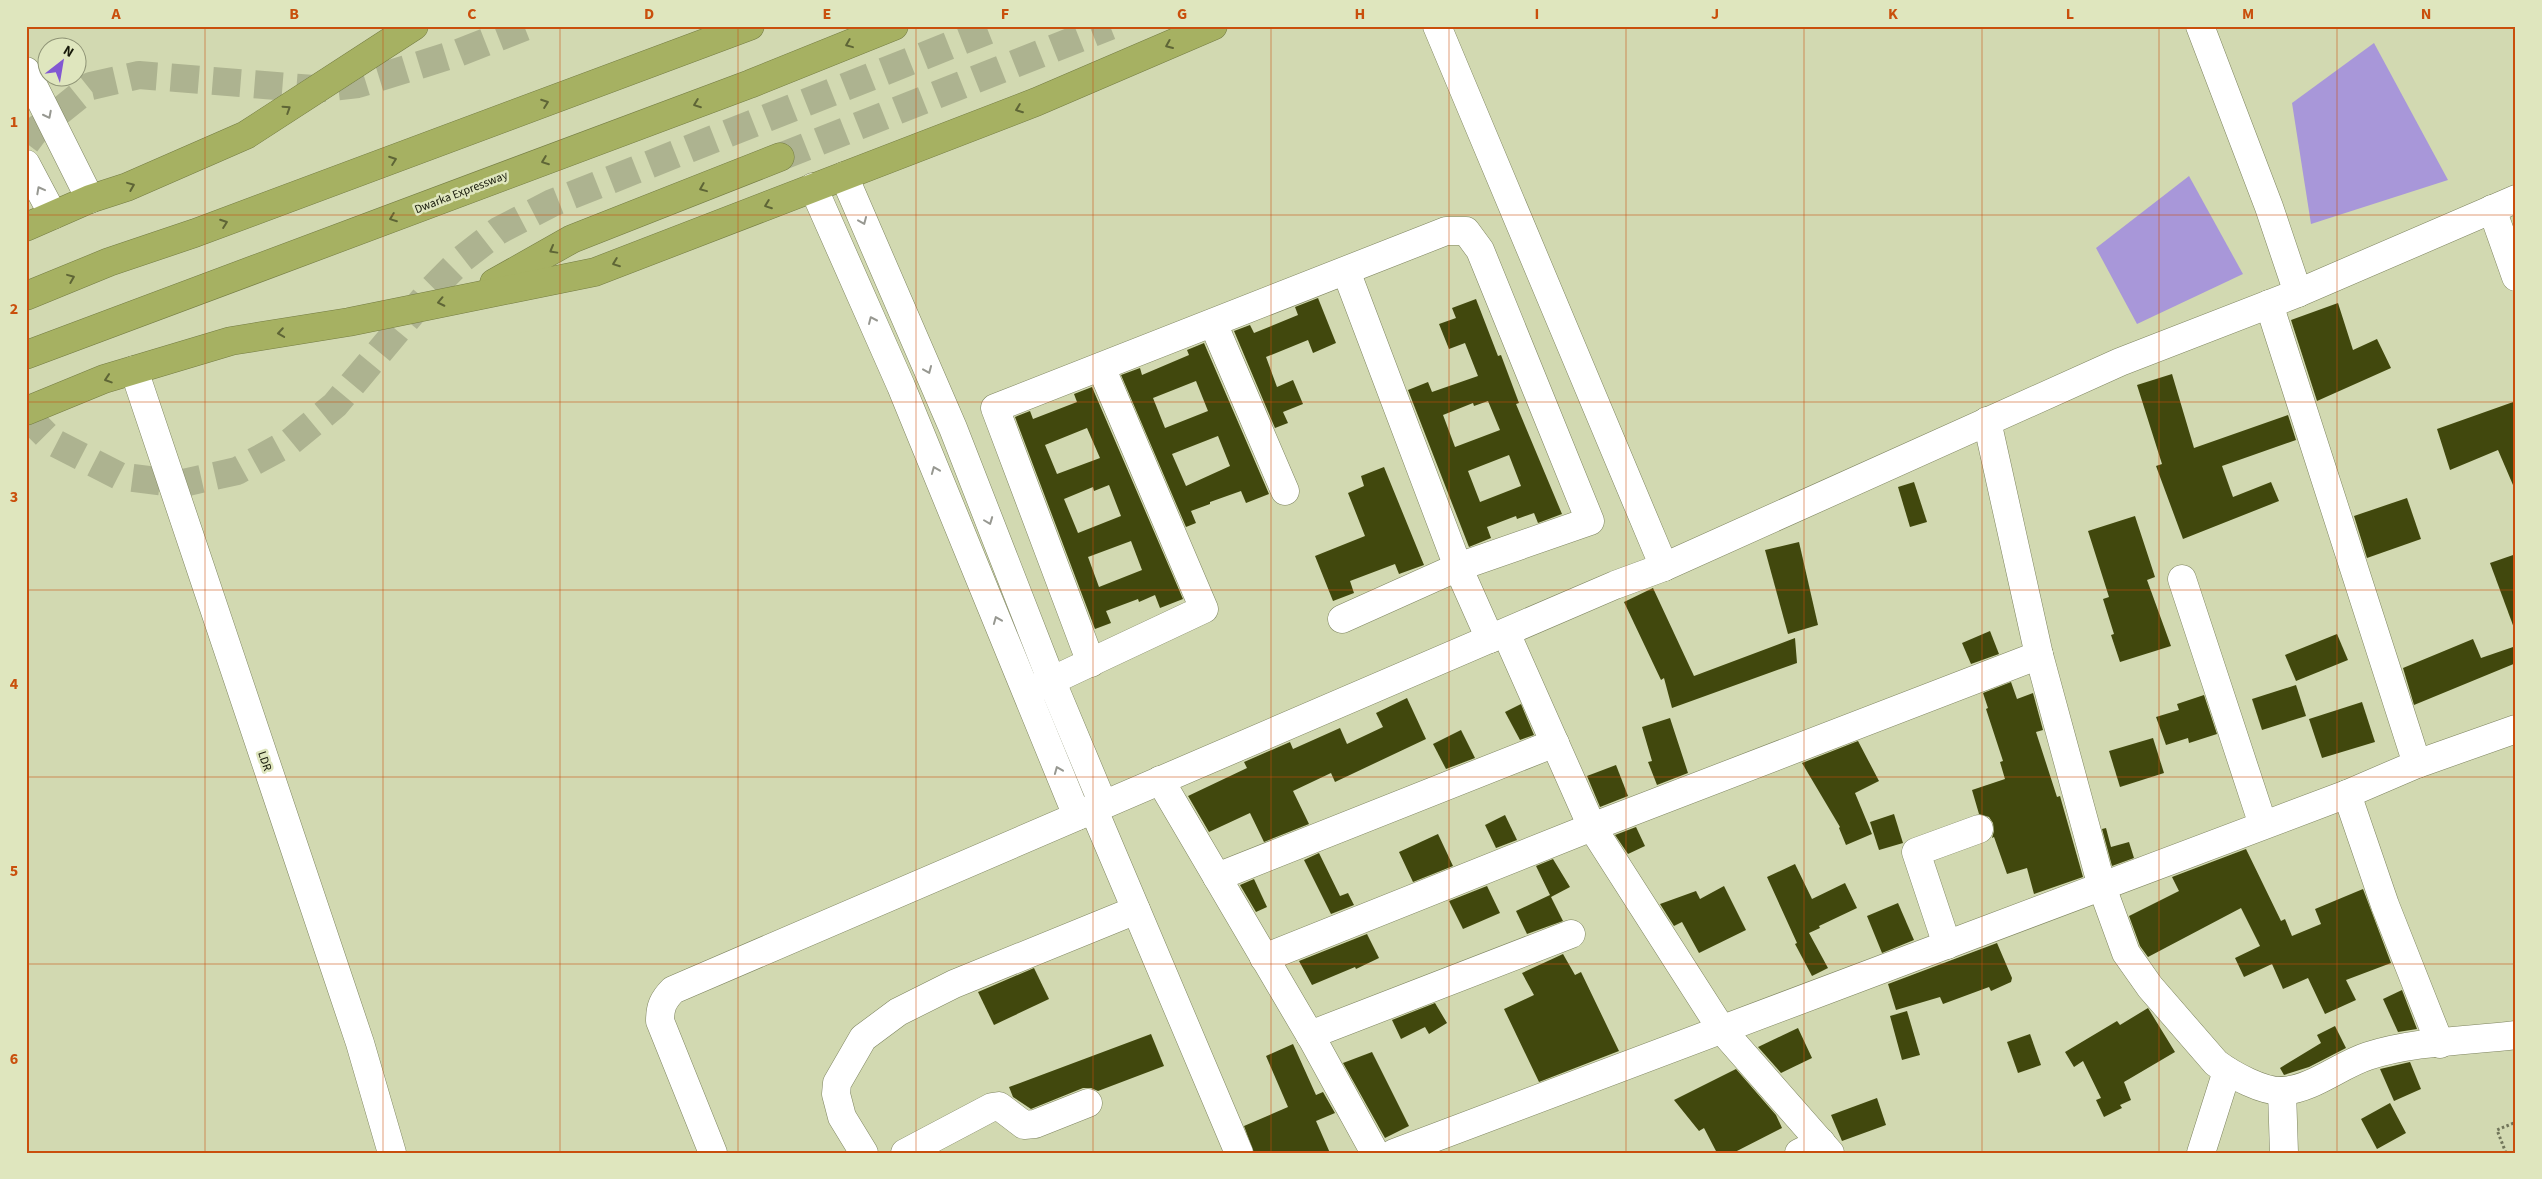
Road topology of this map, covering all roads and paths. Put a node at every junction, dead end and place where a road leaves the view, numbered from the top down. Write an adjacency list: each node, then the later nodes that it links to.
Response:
1 (414, 26): 12 (highway, one-way to 1)
2 (750, 26): 19 (highway, one-way to 2)
3 (894, 26): 23 (highway, Dwarka Expressway, one-way to 23)
4 (1213, 26): 10 (highway, one-way to 10)
5 (1437, 26): 30 (street)
6 (2200, 26): 18 (street)
7 (26, 72): 12 (street, one-way to 12)
8 (780, 157): 20 (highway, one-way to 20)
9 (26, 164): 14 (street, one-way to 9)
10 (844, 176): 11 (highway); 36 (street, one-way to 36)
11 (813, 187): 20 (highway, one-way to 20); 37 (street, one-way to 11)
12 (90, 200): 14 (highway)
13 (2504, 204): 17 (street); 18 (street)
14 (53, 215): 15 (highway)
15 (26, 226)
16 (1346, 271): 22 (street); 29 (street); 29 (street)
17 (2516, 277)
18 (2298, 293): 21 (street)
19 (26, 296)
20 (473, 296): 25 (highway, one-way to 25)
21 (2269, 304): 27 (street); 40 (street)
22 (1214, 323): 24 (street); 28 (street)
23 (26, 355)
24 (1102, 367): 35 (street); 35 (street)
25 (134, 370): 26 (highway, one-way to 26); 62 (street, LDR)
26 (26, 411)
27 (1988, 421): 30 (street); 34 (street)
28 (1285, 491)
29 (1458, 567): 32 (street); 33 (street)
30 (1664, 567): 33 (street)
31 (2182, 579): 44 (street)
32 (1342, 619)
33 (1498, 636): 39 (street); 41 (street)
34 (2039, 655): 45 (street); 48 (street)
35 (1091, 663): 36 (street)
36 (1052, 682): 37 (street); 43 (street)
37 (1026, 692): 43 (street, one-way to 37)
38 (2516, 729): 40 (street)
39 (1555, 743): 45 (street); 47 (street)
40 (2417, 764): 42 (street)
41 (1160, 780): 43 (street); 47 (street)
42 (2347, 794): 44 (street); 56 (street)
43 (1091, 809): 49 (street); 63 (street)
44 (2263, 825): 48 (street)
45 (1592, 827): 52 (street); 53 (street)
46 (1980, 829): 51 (street)
47 (1217, 878): 52 (street)
48 (2102, 887): 51 (street); 57 (street)
49 (1136, 910): 64 (street); 66 (street)
50 (1571, 934): 55 (street)
51 (1947, 946): 53 (street)
52 (1264, 958): 55 (street)
53 (1722, 1030): 61 (street); 68 (street)
54 (2516, 1034): 56 (street)
55 (1310, 1035): 67 (street)
56 (2440, 1044): 58 (street)
57 (2227, 1071): 58 (street); 69 (street)
58 (2282, 1091): 70 (street)
59 (1088, 1104): 65 (street)
60 (2516, 1122): 71 (path)
61 (1816, 1149)
62 (392, 1153)
63 (713, 1153)
64 (864, 1153)
65 (905, 1153)
66 (1240, 1153)
67 (1375, 1153)
68 (1394, 1153)
69 (2201, 1153)
70 (2284, 1153)
71 (2506, 1153)

